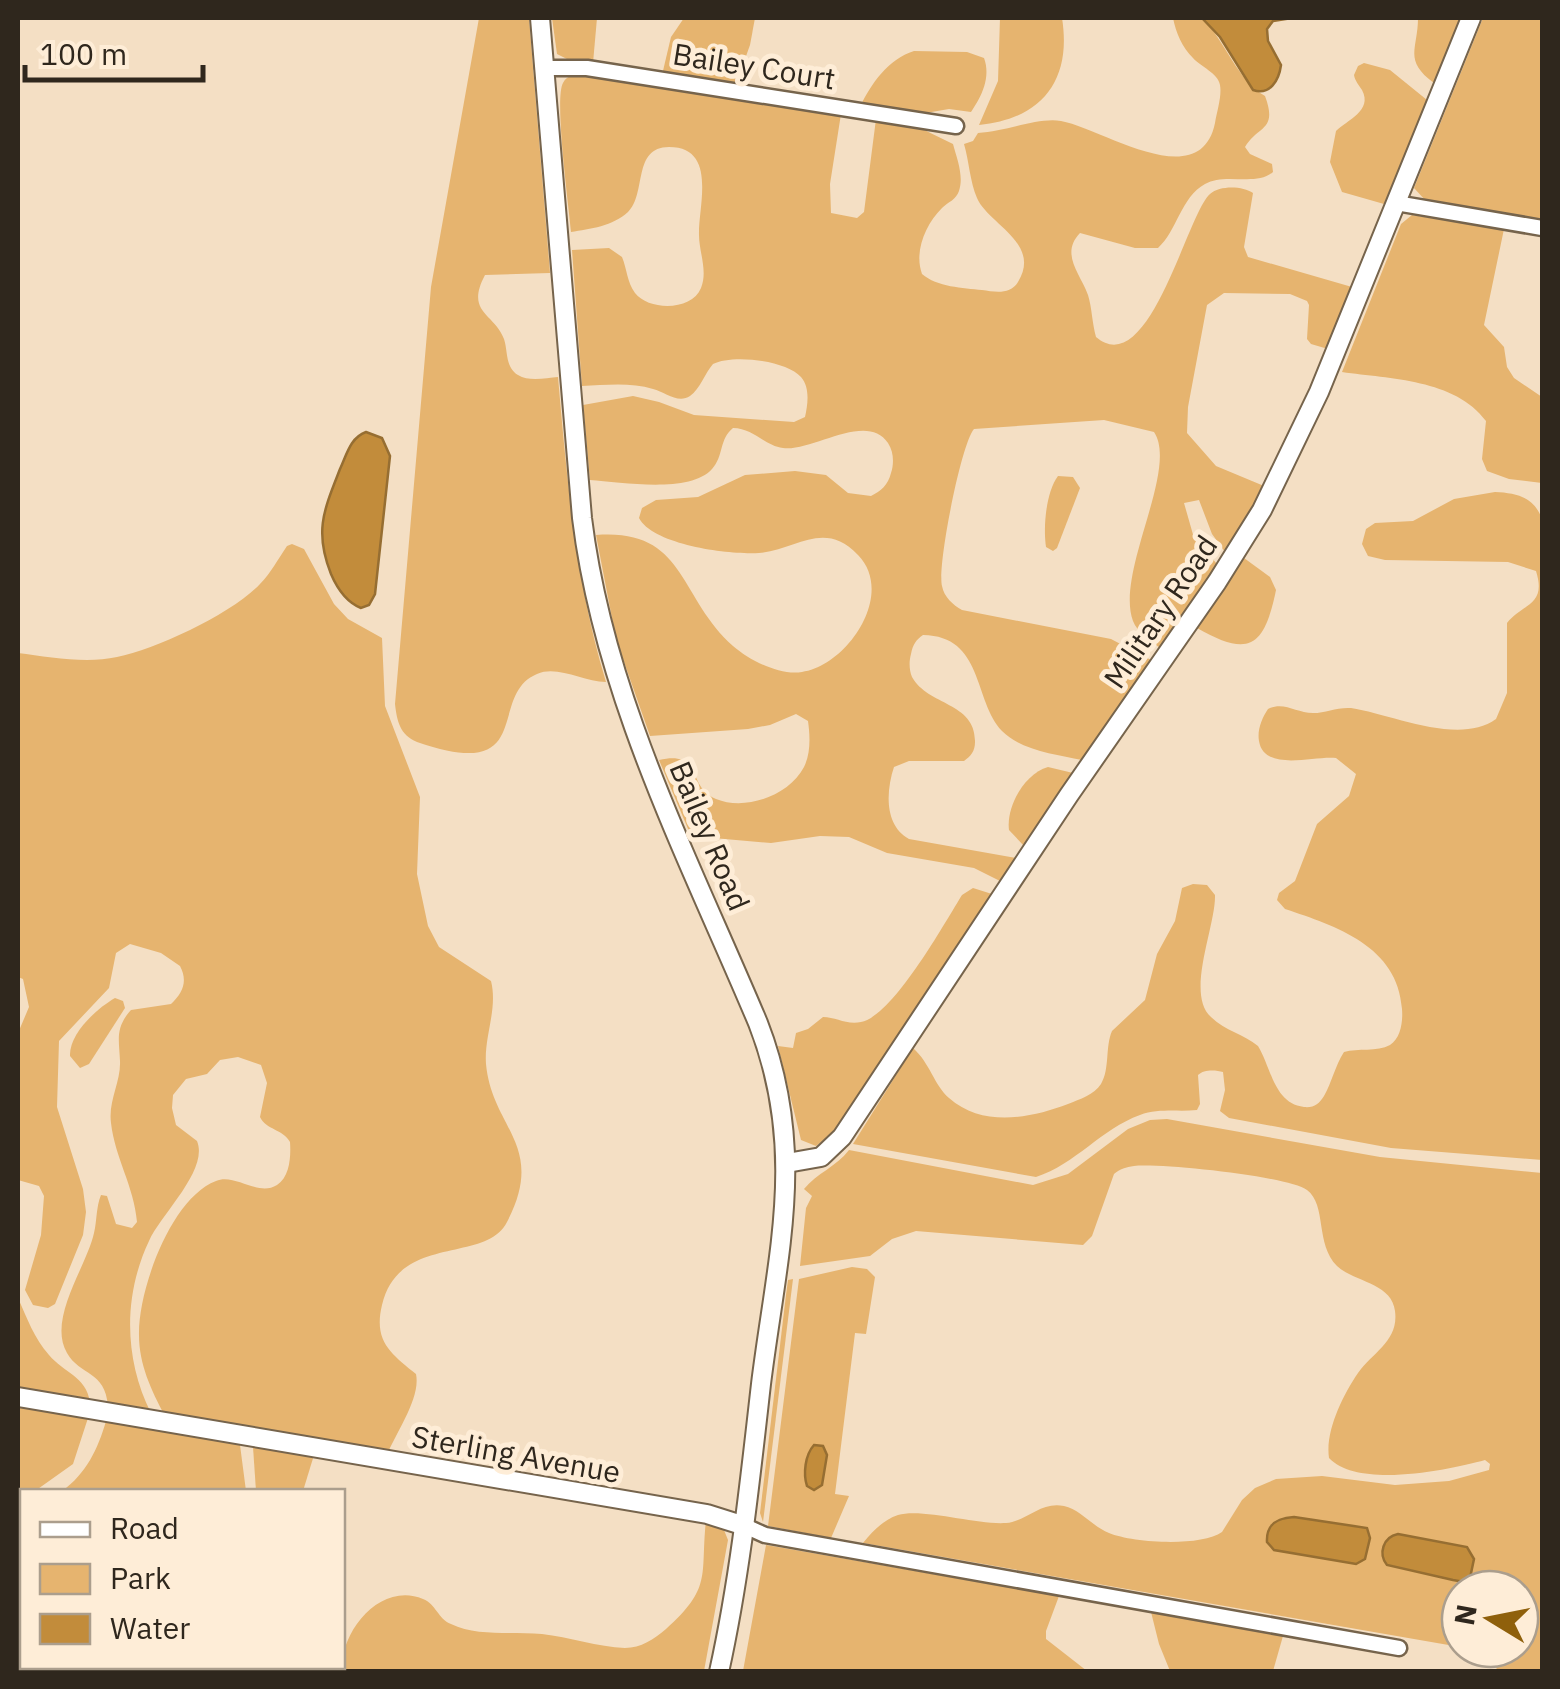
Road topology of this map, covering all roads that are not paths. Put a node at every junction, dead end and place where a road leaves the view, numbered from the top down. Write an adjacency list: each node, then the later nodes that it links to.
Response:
1 (540, 18): 3 (street, Bailey Road)
2 (1471, 18): 5 (street, Military Road)
3 (544, 68): 4 (street, Bailey Court); 7 (street, Bailey Road)
4 (956, 126)
5 (1396, 203): 6 (street); 7 (street, Military Road)
6 (1542, 228)
7 (788, 1163): 9 (street, Bailey Road)
8 (18, 1398): 9 (street, Sterling Avenue)
9 (744, 1526): 10 (street); 11 (street, Bailey Road)
10 (1398, 1648)
11 (720, 1672)

